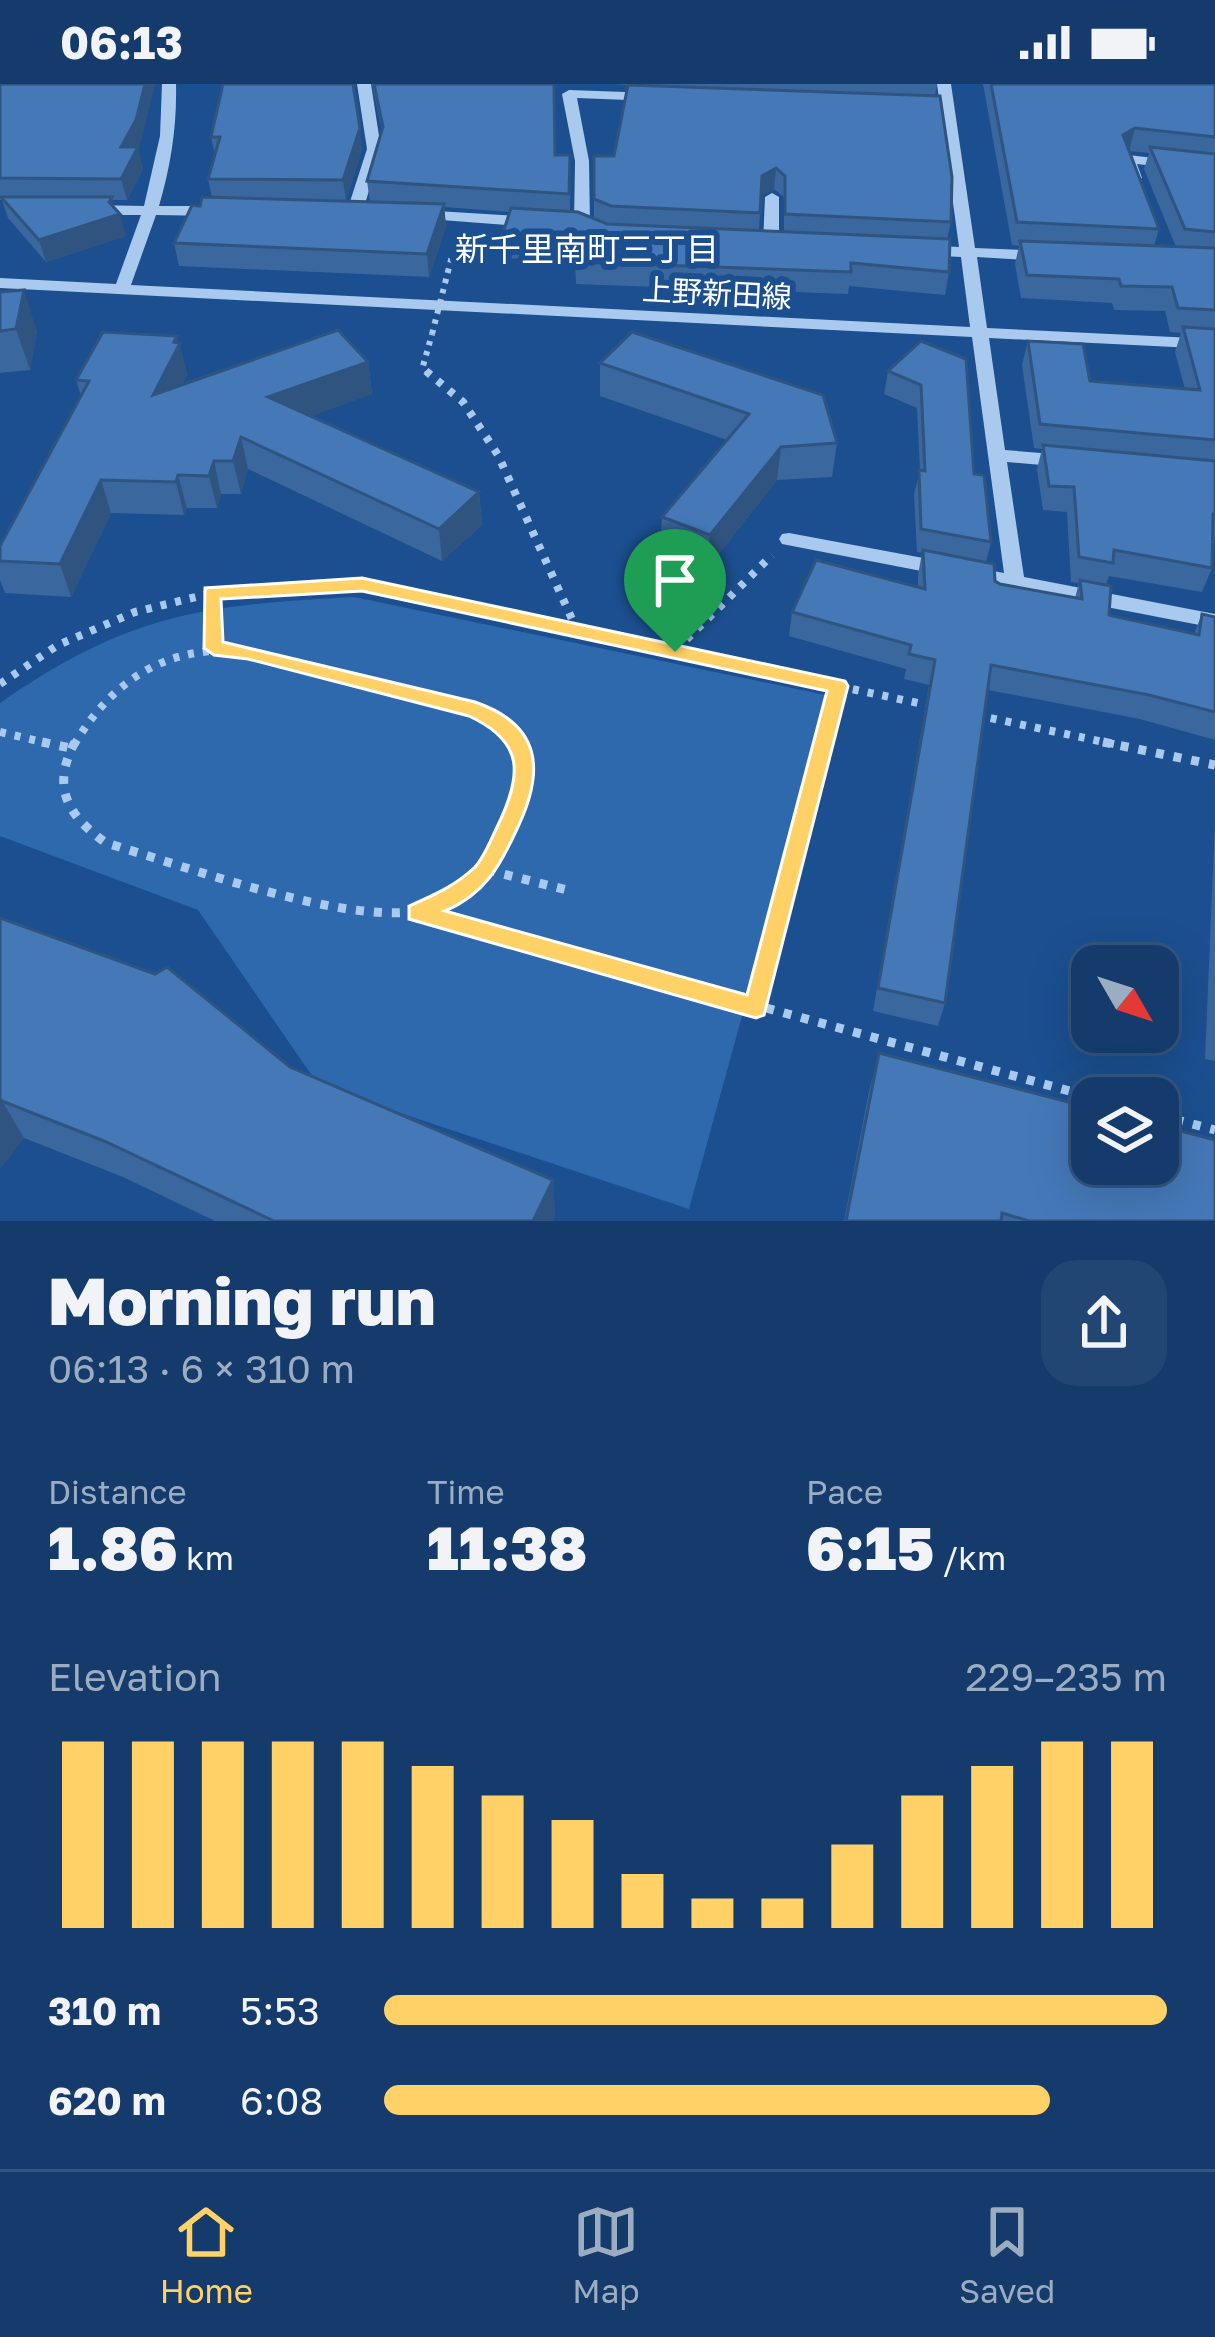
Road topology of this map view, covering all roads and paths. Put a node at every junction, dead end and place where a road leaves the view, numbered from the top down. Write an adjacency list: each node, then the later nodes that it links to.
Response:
1 (169, 84): 11 (street)
2 (364, 84): 14 (street)
3 (944, 84): 6 (street)
4 (664, 98): 16 (street)
5 (923, 107): 6 (street)
6 (947, 108): 21 (street)
7 (1215, 169): 9 (street)
8 (772, 197): 18 (street)
9 (1144, 201)
10 (65, 210): 11 (street)
11 (152, 210): 12 (street); 25 (street)
12 (242, 211)
13 (333, 211): 14 (street)
14 (355, 212): 15 (street)
15 (379, 213)
16 (403, 214)
17 (748, 243): 18 (street)
18 (771, 244): 19 (street)
19 (793, 244)
20 (901, 249): 21 (street)
21 (966, 251): 23 (street); 26 (street)
22 (452, 256): 34 (path, bridge)
23 (1056, 256)
24 (0, 283): 25 (street, 上野新田線)
25 (122, 288): 26 (street, 上野新田線)
26 (981, 334): 27 (street, 上野新田線); 28 (street)
27 (1215, 344)
28 (998, 455): 29 (street); 31 (street)
29 (1091, 464)
30 (789, 539): 31 (street); 36 (path)
31 (1015, 582): 33 (street)
32 (212, 593): 34 (path); 35 (path); 37 (path)
33 (1215, 621)
34 (577, 630): 36 (path)
35 (214, 648): 42 (path); 44 (path)
36 (675, 652): 38 (path)
37 (0, 684)
38 (838, 686): 39 (path); 47 (path)
39 (947, 709)
40 (969, 714): 43 (path)
41 (0, 732): 42 (path)
42 (70, 748): 46 (path)
43 (1215, 766)
44 (487, 870): 45 (path); 46 (path)
45 (567, 890)
46 (417, 912): 47 (path)
47 (756, 1008): 48 (path)
48 (1071, 1092)
49 (1179, 1121): 50 (path)
50 (1215, 1130)

